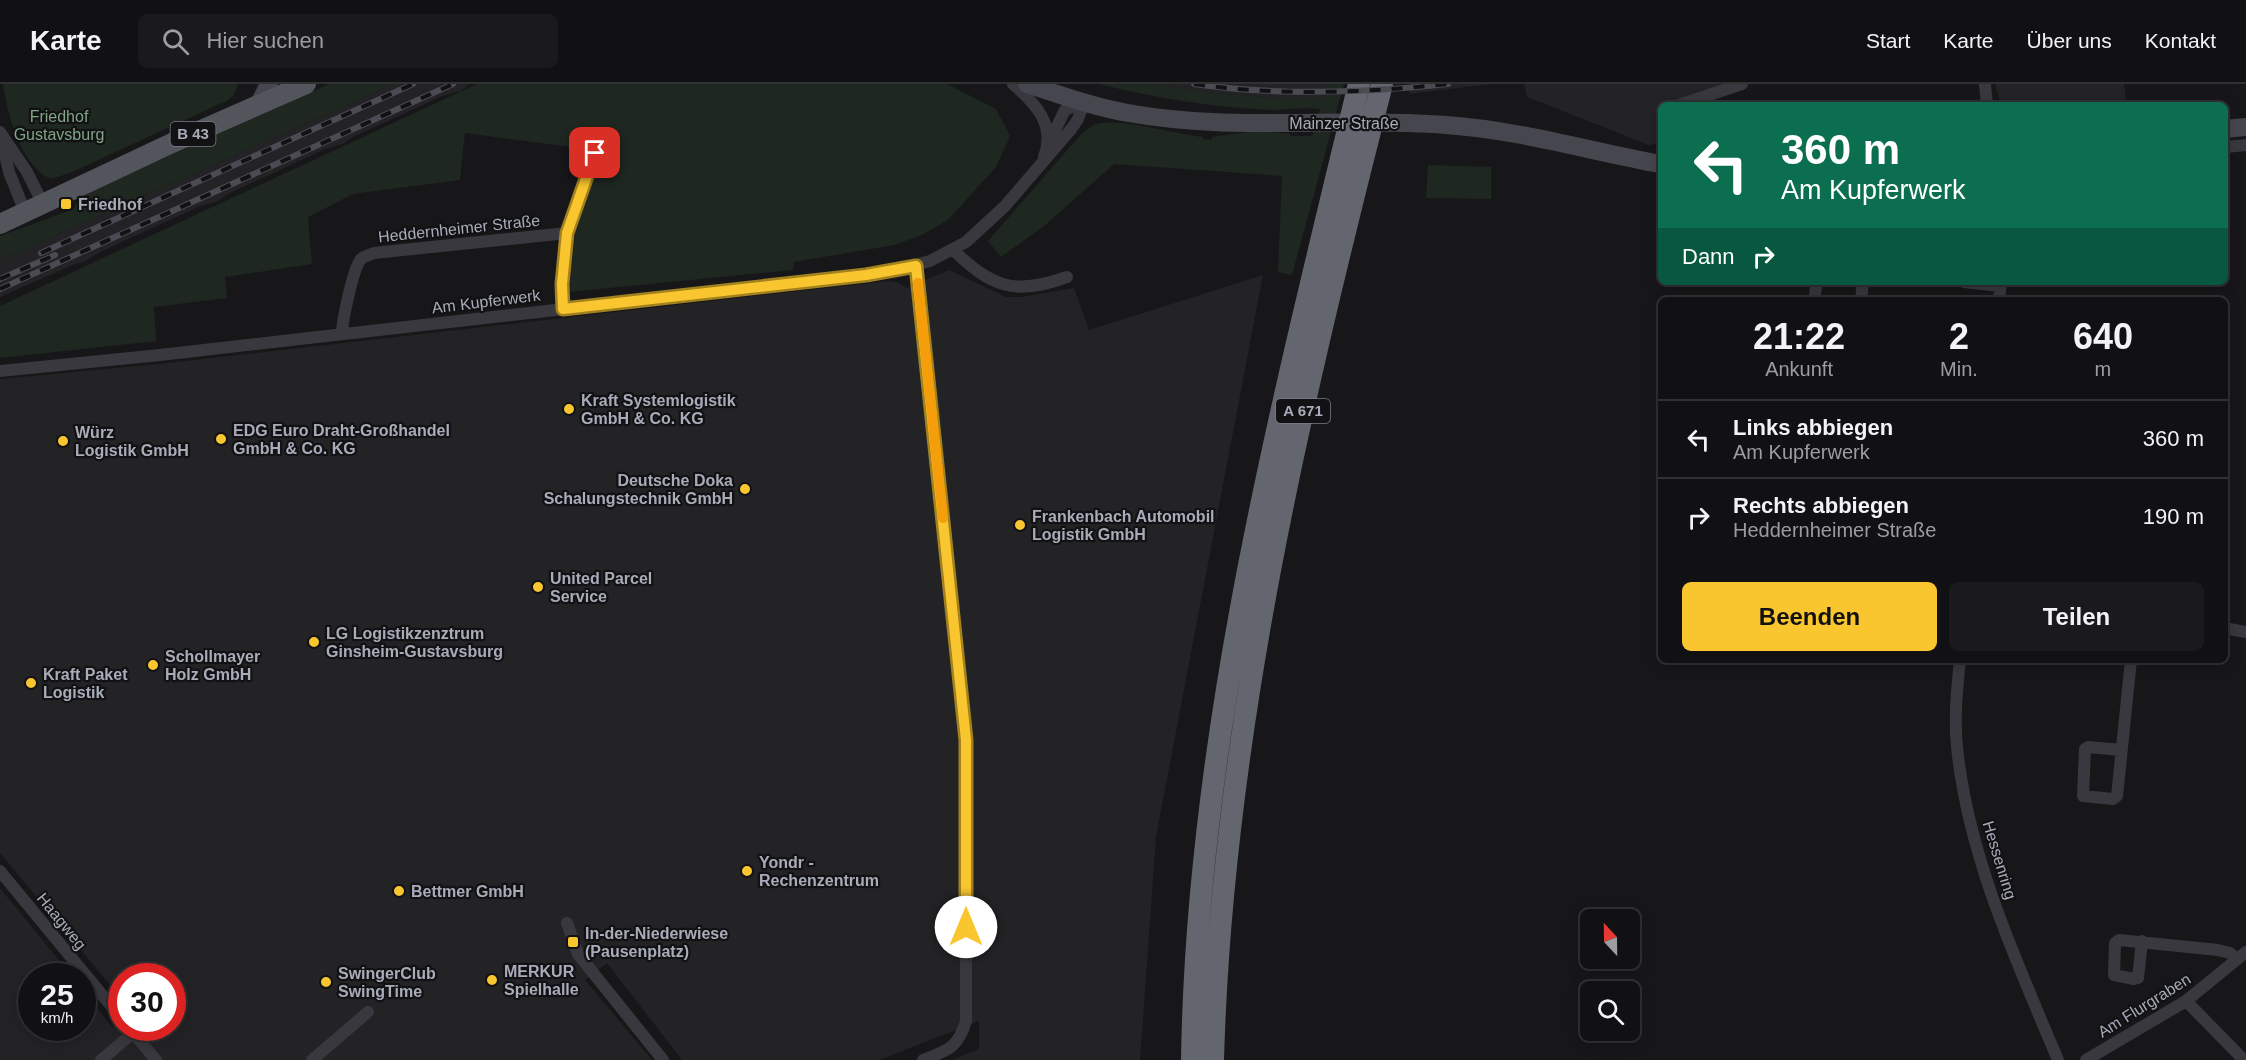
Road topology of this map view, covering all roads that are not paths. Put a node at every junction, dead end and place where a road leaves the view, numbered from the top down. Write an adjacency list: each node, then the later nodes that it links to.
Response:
1 (252, 84): 13 (main road)
2 (269, 84): 13 (main road)
3 (306, 84): 13 (main road, B 43)
4 (1012, 84): 17 (street)
5 (1027, 84): 10 (main road, Mainzer Straße)
6 (1359, 84): 52 (highway, A 671)
7 (1382, 84): 53 (highway, A 671)
8 (1742, 84): 11 (street)
9 (1985, 84): 12 (street)
10 (1084, 102): 17 (street, Am Kupferwerk); 21 (street, Am Kupferwerk); 22 (main road, Mainzer Straße)
11 (1688, 102)
12 (1987, 102)
13 (259, 105): 24 (main road, B 43)
14 (2246, 127): 15 (main road)
15 (2228, 129)
16 (0, 133): 23 (street); 24 (street)
17 (1048, 144): 21 (street, Am Kupferwerk)
18 (2246, 145): 19 (street)
19 (2228, 147)
20 (595, 153): 26 (street)
21 (1042, 161): 27 (street, Am Kupferwerk)
22 (1658, 164)
23 (5, 171): 24 (street)
24 (34, 208): 25 (main road, B 43)
25 (0, 224)
26 (567, 233): 30 (street); 31 (street, Heddernheimer Straße)
27 (953, 250): 28 (street, Am Kupferwerk); 29 (street)
28 (916, 266): 30 (street, Am Kupferwerk); 51 (street)
29 (1067, 277)
30 (563, 309): 31 (street, Am Kupferwerk)
31 (342, 334): 32 (street, Am Kupferwerk)
32 (0, 371)
33 (2228, 629): 34 (street)
34 (2246, 632)
35 (1960, 663): 54 (street, Hessenring)
36 (2131, 663): 37 (street)
37 (2121, 750): 37 (street)
38 (0, 871): 43 (street, Haagweg)
39 (567, 923): 50 (street)
40 (2142, 941): 41 (street)
41 (2242, 955): 42 (street, Am Flurgraben)
42 (2187, 1001): 55 (street, Am Flurgraben); 56 (street)
43 (108, 1002)
44 (368, 1012): 49 (street)
45 (120, 1041): 47 (street)
46 (140, 1041): 48 (street)
47 (100, 1060)
48 (156, 1060)
49 (312, 1060)
50 (663, 1060)
51 (923, 1060)
52 (1192, 1060)
53 (1214, 1060)
54 (2058, 1060)
55 (2086, 1060)
56 (2244, 1060)

